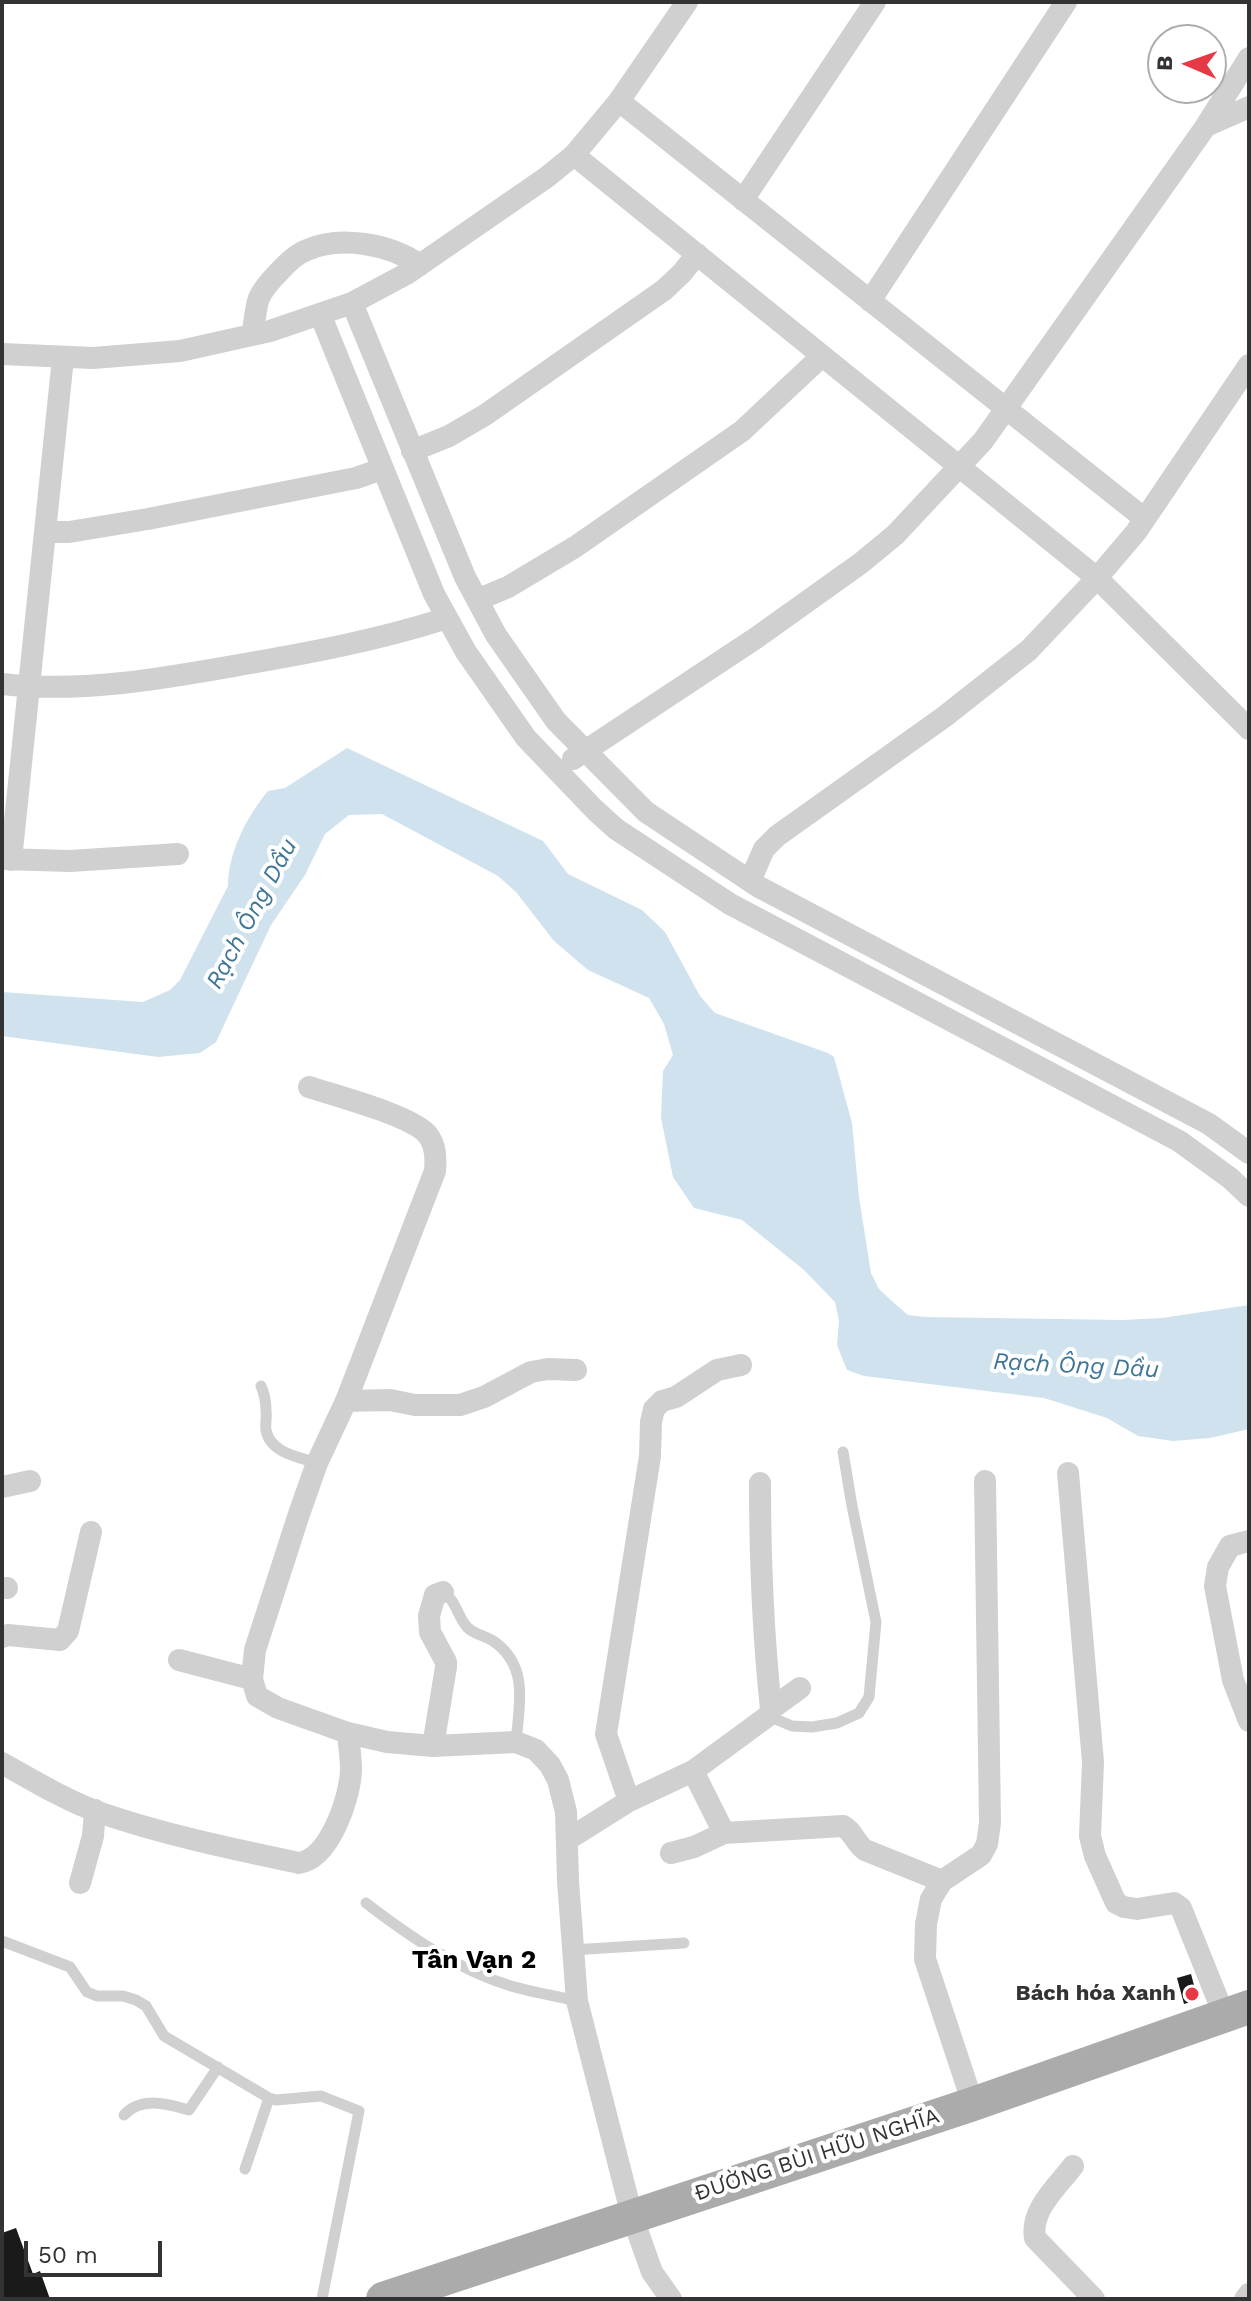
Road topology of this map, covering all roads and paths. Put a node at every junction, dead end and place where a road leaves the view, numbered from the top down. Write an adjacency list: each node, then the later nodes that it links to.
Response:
1 (687, 2): 5 (street)
2 (875, 2): 9 (street)
3 (1066, 2): 12 (street)
4 (1249, 58): 7 (street)
5 (619, 101): 8 (street); 9 (street)
6 (1249, 107): 7 (street)
7 (1206, 126): 20 (street)
8 (574, 155): 10 (street); 11 (street)
9 (743, 200): 12 (street)
10 (697, 254): 17 (street); 21 (street)
11 (420, 265): 13 (street); 15 (street)
12 (870, 301): 20 (street)
13 (352, 303): 14 (street); 21 (street)
14 (320, 314): 15 (street); 23 (street)
15 (252, 334): 18 (street)
16 (2, 354): 18 (street)
17 (822, 356): 22 (street); 27 (street)
18 (63, 358): 25 (street)
19 (1249, 365): 24 (street)
20 (1005, 408): 22 (street); 24 (street)
21 (412, 451): 27 (street)
22 (960, 467): 26 (street); 32 (street)
23 (382, 469): 25 (street); 28 (street)
24 (1145, 519): 26 (street)
25 (45, 532): 30 (street)
26 (1097, 578): 31 (street); 36 (street)
27 (477, 600): 32 (street)
28 (447, 618): 30 (street); 33 (street)
29 (2, 684): 30 (street)
30 (29, 687): 35 (street)
31 (1249, 729)
32 (585, 751): 33 (street); 36 (street)
33 (556, 770): 39 (street)
34 (178, 854): 35 (street)
35 (6, 860)
36 (750, 881): 37 (street)
37 (1132, 1084): 39 (street); 40 (street)
38 (309, 1087): 45 (street)
39 (1121, 1111): 41 (street)
40 (1249, 1153)
41 (1249, 1196)
42 (741, 1365): 67 (street)
43 (576, 1370): 45 (street)
44 (261, 1386): 47 (lane)
45 (346, 1401): 47 (street)
46 (843, 1452): 60 (lane)
47 (317, 1463): 58 (street)
48 (1068, 1473): 79 (street)
49 (30, 1481): 52 (street)
50 (985, 1481): 72 (street)
51 (760, 1483): 60 (street)
52 (2, 1487)
53 (91, 1532): 56 (street)
54 (1249, 1541): 61 (street)
55 (443, 1592): 63 (lane); 64 (street)
56 (2, 1637)
57 (179, 1660): 58 (street)
58 (252, 1679): 62 (street)
59 (800, 1688): 60 (street)
60 (769, 1713): 66 (street)
61 (1249, 1721)
62 (348, 1733): 64 (street); 68 (street)
63 (516, 1742): 64 (street); 70 (street)
64 (433, 1746)
65 (2, 1763): 68 (street)
66 (693, 1771): 67 (street); 69 (street)
67 (629, 1801): 70 (street)
68 (95, 1810): 73 (street)
69 (724, 1833): 71 (street); 72 (street)
70 (567, 1840): 77 (street)
71 (671, 1853)
72 (942, 1881): 82 (street)
73 (80, 1883)
74 (366, 1903): 78 (lane)
75 (2, 1941): 80 (lane)
76 (684, 1943): 77 (lane)
77 (572, 1950): 78 (street)
78 (577, 2001): 86 (street)
79 (1237, 2011): 82 (main road, ĐƯỜNG BÙI HỮU NGHĨA)
80 (218, 2067): 81 (lane); 83 (lane)
81 (269, 2098): 85 (lane); 88 (lane)
82 (973, 2104): 86 (main road, ĐƯỜNG BÙI HỮU NGHĨA)
83 (124, 2115)
84 (1073, 2166): 91 (street)
85 (245, 2169)
86 (632, 2216): 89 (main road, ĐƯỜNG BÙI HỮU NGHĨA); 90 (street)
87 (1249, 2294): 92 (street)
88 (322, 2299)
89 (383, 2299)
90 (671, 2299)
91 (1094, 2299)
92 (1245, 2299)

